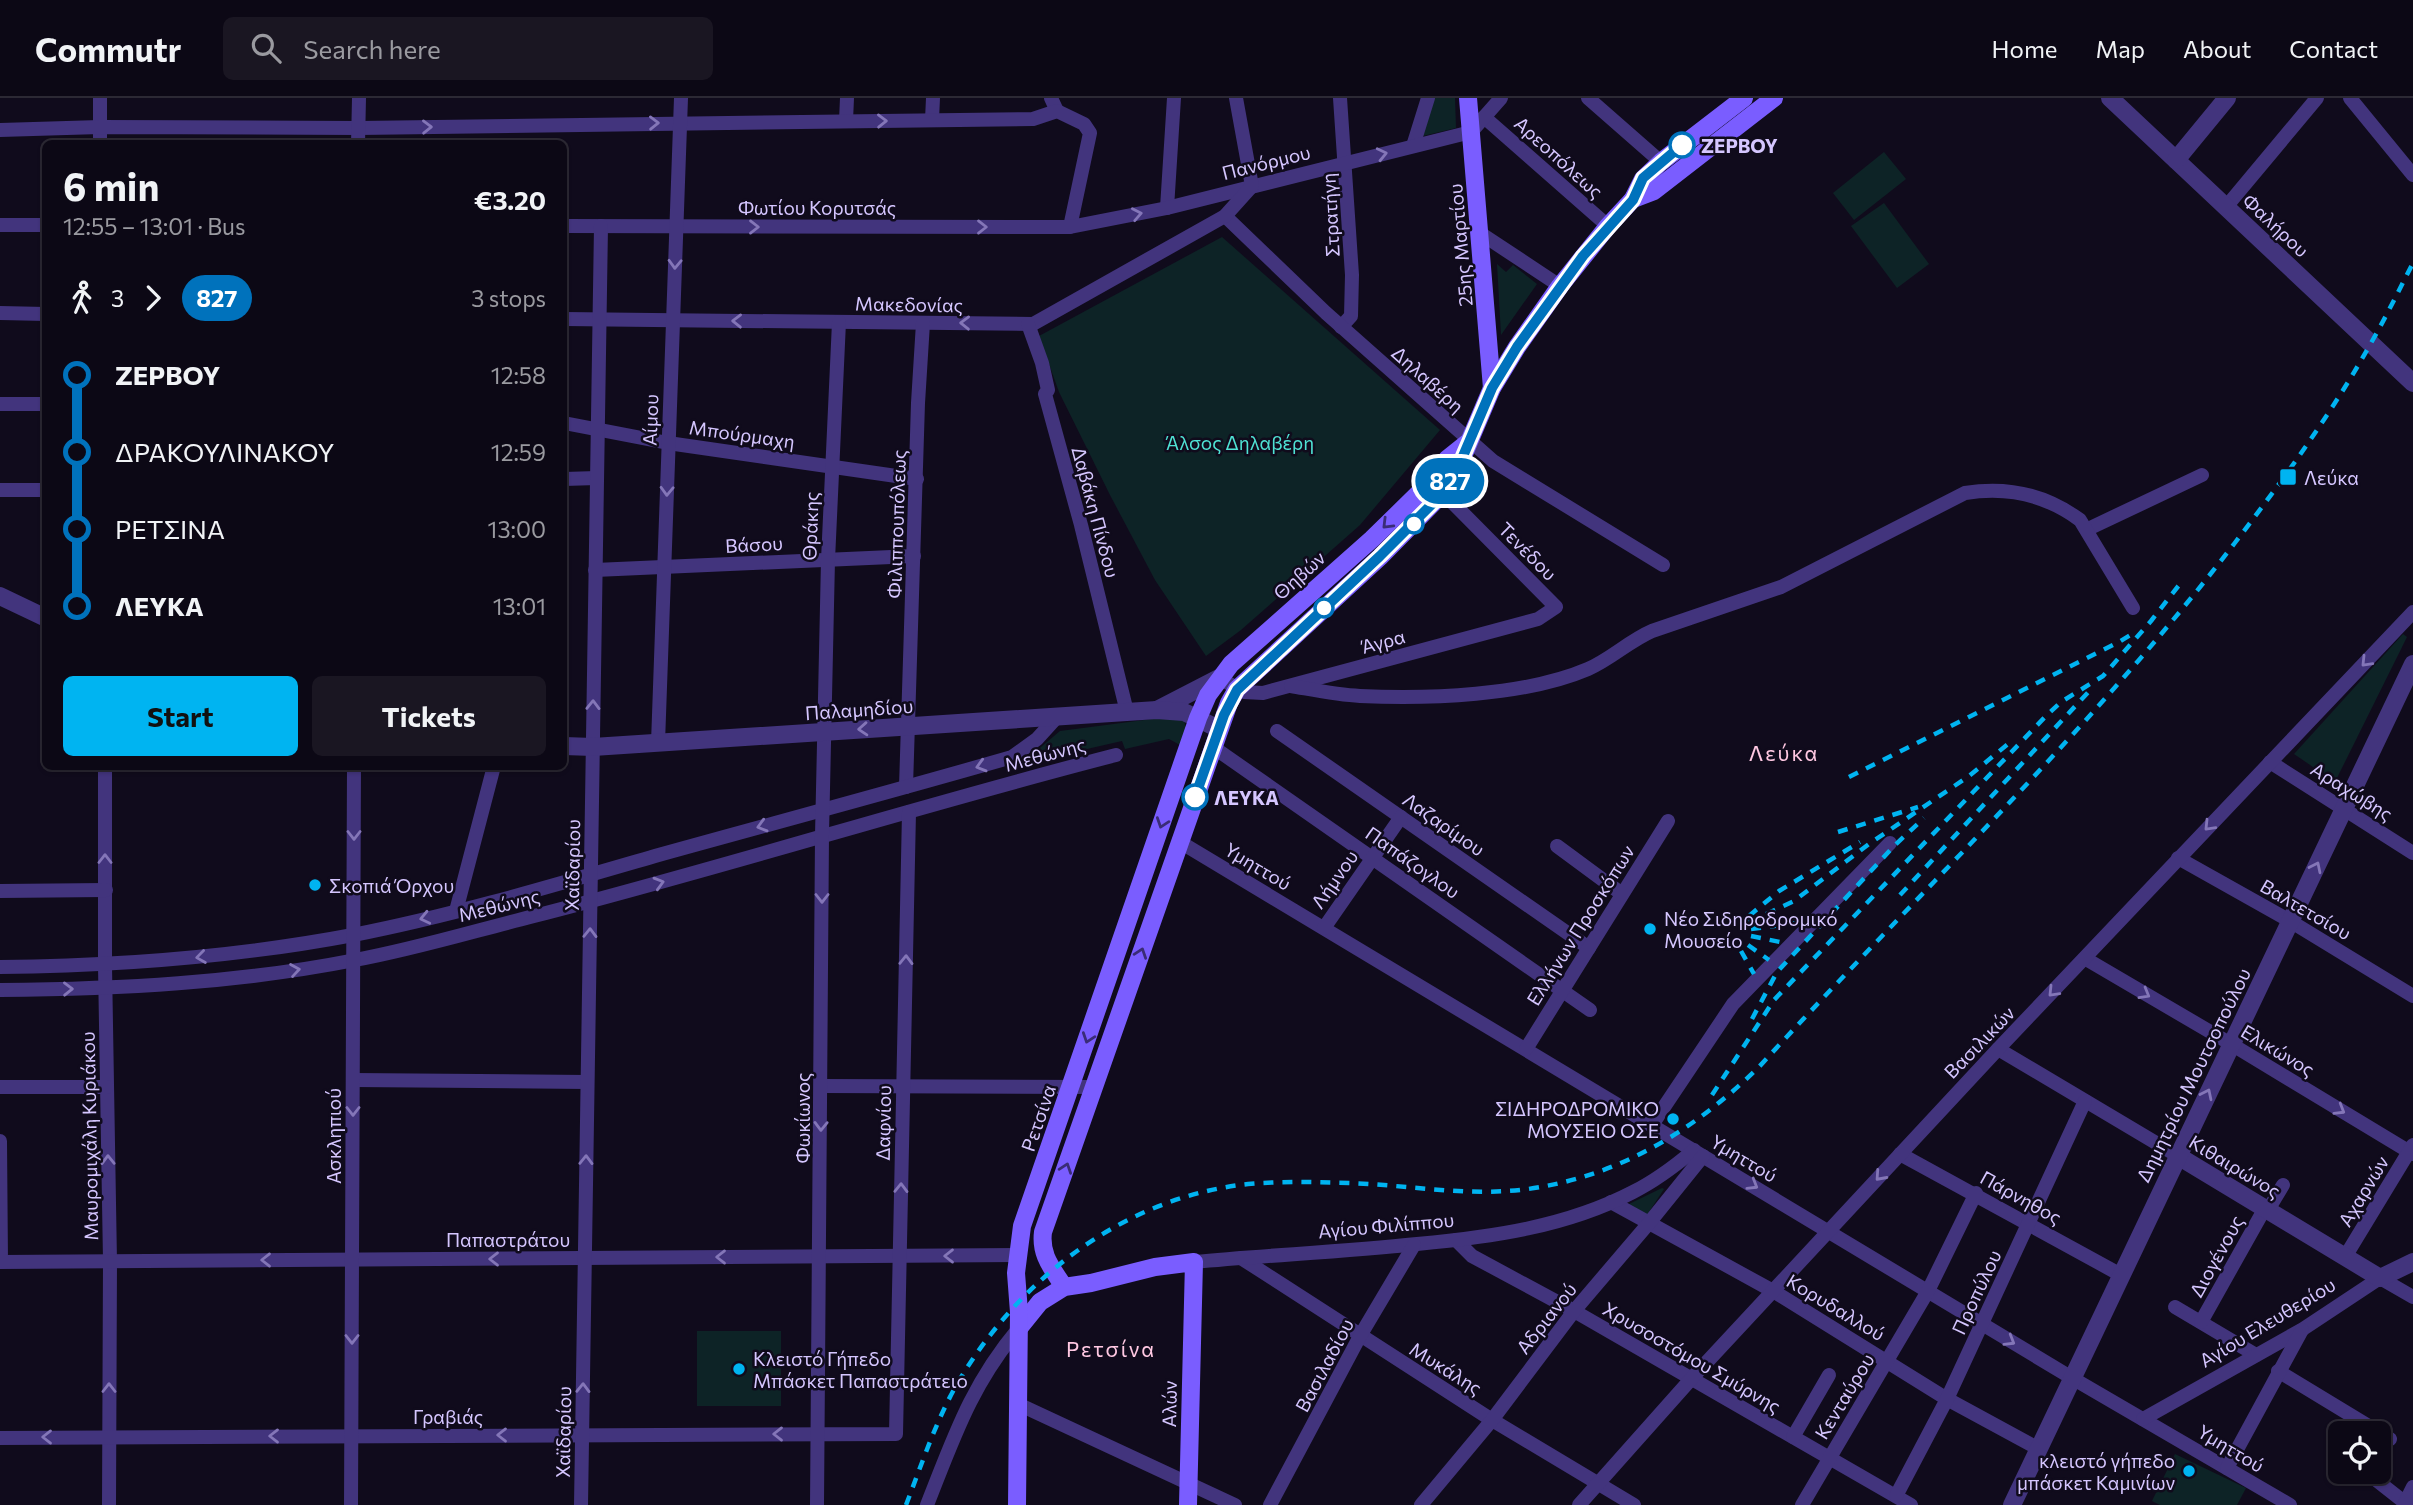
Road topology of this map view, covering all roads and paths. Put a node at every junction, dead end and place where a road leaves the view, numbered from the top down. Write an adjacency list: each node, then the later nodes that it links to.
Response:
1 (100, 98): 24 (street)
2 (359, 98): 25 (street)
3 (681, 98): 23 (street, Αίμου)
4 (847, 98): 22 (street)
5 (933, 98): 21 (street)
6 (1174, 98): 38 (street)
7 (1236, 98): 35 (street)
8 (1340, 98): 32 (street, Στρατήγη)
9 (1428, 98): 30 (street)
10 (1468, 98): 27 (main road, 25ης Μαρτίου)
11 (1501, 98): 20 (street)
12 (1588, 98): 33 (street)
13 (1744, 98): 33 (main road, Θηβών)
14 (1774, 98): 36 (main road, Θηβών)
15 (2110, 98): 31 (street, Φαλήρου)
16 (2227, 98): 31 (street)
17 (2317, 98): 37 (street)
18 (2350, 98): 34 (street)
19 (1054, 105): 21 (street); 46 (street)
20 (1484, 117): 27 (street); 45 (street, Αρεοπόλεως)
21 (932, 120): 22 (street, one-way to 21)
22 (846, 121): 23 (street)
23 (680, 123): 25 (street, one-way to 23); 44 (street, Αίμου)
24 (100, 127): 25 (street); 26 (street); 28 (street)
25 (359, 128): 29 (street)
26 (0, 130)
27 (1471, 132): 30 (street, Πανόρμου); 47 (main road, 25ης Μαρτίου)
28 (100, 140)
29 (358, 140)
30 (1413, 146): 32 (street, Πανόρμου, one-way to 30)
31 (2176, 160): 37 (street, Φαλήρου)
32 (1346, 162): 35 (street, Πανόρμου); 57 (street, Στρατήγη)
33 (1661, 162): 36 (main road, Θηβών)
34 (2413, 175)
35 (1252, 186): 38 (street, Πανόρμου); 39 (street, Μακεδονίας)
36 (1633, 200): 45 (main road, Θηβών)
37 (2226, 207): 58 (street, Φαλήρου)
38 (1167, 208): 46 (street, Πανόρμου, one-way to 38)
39 (1225, 216): 56 (street, Μακεδονίας); 57 (street, Δηλαβέρη)
40 (0, 225): 41 (street)
41 (42, 225)
42 (567, 226): 43 (street, Φωτίου Κορυτσάς)
43 (601, 226): 44 (street, Φωτίου Κορυτσάς); 52 (street, Χαϊδαρίου)
44 (676, 226): 46 (street, Φωτίου Κορυτσάς, one-way to 46); 53 (street, Αίμου, one-way to 53)
45 (1608, 226): 48 (main road, Θηβών)
46 (1070, 227)
47 (1480, 233): 48 (street); 59 (main road, 25ης Μαρτίου)
48 (1560, 286): 59 (main road, Θηβών)
49 (0, 313): 50 (street)
50 (42, 314)
51 (567, 319): 52 (street, Μακεδονίας)
52 (599, 320): 53 (street, Μακεδονίας); 63 (street, Χαϊδαρίου)
53 (673, 320): 54 (street, Μακεδονίας, one-way to 53); 65 (street, Αίμου)
54 (839, 322): 55 (street, Μακεδονίας); 66 (street, Θράκης)
55 (923, 323): 56 (street, Μακεδονίας, one-way to 55); 70 (street, Φιλιππουπόλεως)
56 (1028, 324): 91 (street, Δαβάκη Πίνδου)
57 (1340, 327): 64 (street, Δηλαβέρη)
58 (2413, 383)
59 (1492, 388): 64 (main road, Θηβών)
60 (0, 404): 61 (street)
61 (42, 404)
62 (567, 424): 63 (street, Μπούρμαχη)
63 (598, 430): 65 (street, Μπούρμαχη); 68 (street, Χαϊδαρίου)
64 (1469, 441): 73 (main road, Θηβών); 77 (street, Δηλαβέρη); 86 (main road, Θηβών, one-way to 86)
65 (668, 443): 66 (street, Μπούρμαχη); 78 (street, Αίμου, one-way to 78)
66 (832, 467): 70 (street, Μπούρμαχη); 76 (street, Θράκης)
67 (2202, 475): 74 (street)
68 (597, 478): 69 (street); 79 (street, Χαϊδαρίου)
69 (567, 479)
70 (917, 479): 75 (street, Φιλιππουπόλεως)
71 (0, 490): 72 (street)
72 (42, 490)
73 (1443, 493): 81 (street, Τενέδου); 89 (main road, Θηβών)
74 (2088, 529): 82 (street); 87 (street)
75 (914, 556): 76 (street, Βάσου); 94 (street, Φιλιππουπόλεως)
76 (828, 560): 78 (street, Βάσου); 97 (street, Θράκης)
77 (1663, 565)
78 (664, 568): 79 (street, Βάσου); 98 (street, Αίμου)
79 (595, 570): 100 (street, Χαϊδαρίου, one-way to 79)
80 (0, 596): 84 (street)
81 (1556, 607): 87 (street, Άγρα)
82 (2133, 608)
83 (2413, 612): 104 (street, Βασιλικών, one-way to 104)
84 (42, 616)
85 (2413, 664): 88 (street, Δημητρίου Μουτσοπούλου)
86 (1219, 678): 89 (street); 90 (street, Παλαμηδίου); 93 (main road, Θηβών)
87 (1291, 686): 89 (street, Άγρα)
88 (2408, 688): 109 (street, Δημητρίου Μουτσοπούλου)
89 (1237, 690): 95 (main road, Θηβών)
90 (1157, 710): 91 (street, Παλαμηδίου); 93 (street, Παλαμηδίου)
91 (1127, 712): 92 (street, Παλαμηδίου)
92 (1057, 717): 94 (street, Παλαμηδίου); 108 (street, Μεθώνης, one-way to 108)
93 (1198, 718): 95 (street, Παλαμηδίου); 103 (main road, Θηβών)
94 (908, 727): 97 (street, Παλαμηδίου, one-way to 97); 108 (street)
95 (1219, 729): 101 (main road, Θηβών)
96 (1277, 731): 112 (street, Λαζαρίμου)
97 (824, 732): 98 (street, Παλαμηδίου); 110 (street, Φωκίωνος)
98 (657, 743): 100 (street, Παλαμηδίου)
99 (567, 746): 100 (street, Παλαμηδίου)
100 (593, 747): 121 (street, Χαϊδαρίου)
101 (1213, 747): 115 (main road); 119 (street, Παπάζογλου)
102 (1116, 755): 111 (street, Μεθώνης)
103 (1185, 759): 147 (main road, Ρετσίνα, one-way to 147)
104 (2270, 762): 109 (street, Αραχώβης); 120 (street, Βασιλικών, one-way to 120)
105 (105, 770): 122 (street, Μαυρομιχάλη Κυριάκου, one-way to 105)
106 (354, 770): 129 (street, Ασκληπιού, one-way to 129)
107 (493, 770): 126 (street)
108 (906, 787): 110 (street, Μεθώνης)
109 (2344, 808): 118 (street, Αραχώβης); 127 (street, Δημητρίου Μουτσοπούλου, one-way to 109)
110 (823, 809): 114 (street, Φωκίωνος); 121 (street, Μεθώνης, one-way to 121)
111 (909, 812): 114 (street, Μεθώνης); 146 (street, Δαφνίου, one-way to 111)
112 (1401, 817): 119 (street, Λήμνου); 130 (street, Λαζαρίμου)
113 (1668, 821): 124 (street, Ελλήνων Προσκόπων)
114 (822, 835): 125 (street, Μεθώνης, one-way to 114); 145 (street, Φωκίωνος, one-way to 145)
115 (1180, 842): 128 (street, Υμηττού); 150 (main road, one-way to 115)
116 (1889, 843): 152 (street)
117 (1557, 846): 124 (street)
118 (2413, 853)
119 (1373, 858): 128 (street, Λήμνου); 137 (street, Παπάζογλου)
120 (2178, 858): 127 (street, Βαλτετσίου); 131 (street, Βασιλικών)
121 (591, 876): 125 (street, Χαϊδαρίου); 126 (street, Μεθώνης)
122 (106, 890): 123 (street); 133 (street, Μαυρομιχάλη Κυριάκου)
123 (0, 891)
124 (1622, 894): 130 (street, Ελλήνων Προσκόπων)
125 (590, 903): 132 (street, Μεθώνης); 144 (street, Χαϊδαρίου, one-way to 125)
126 (456, 911): 129 (street, Μεθώνης, one-way to 129)
127 (2290, 921): 138 (street, Βαλτετσίου); 140 (street, Δημητρίου Μουτσοπούλου)
128 (1324, 928): 141 (street, Υμηττού)
129 (354, 934): 132 (street, Ασκληπιού); 133 (street, Μεθώνης, one-way to 133)
130 (1589, 948): 137 (street, Ελλήνων Προσκόπων)
131 (2086, 959): 140 (street, Ελικώνος, one-way to 140); 142 (street, Βασιλικών, one-way to 142)
132 (354, 961): 135 (street, Μεθώνης, one-way to 132); 143 (street, Ασκληπιού)
133 (105, 965): 134 (street, Μεθώνης); 135 (street, Μαυρομιχάλη Κυριάκου)
134 (0, 967)
135 (105, 989): 136 (street, Μεθώνης, one-way to 135); 149 (street, Μαυρομιχάλη Κυριάκου)
136 (0, 990)
137 (1562, 990): 139 (street, Παπάζογλου); 141 (street, Ελλήνων Προσκόπων)
138 (2413, 996)
139 (1590, 1010)
140 (2231, 1044): 154 (street, Ελικώνος, one-way to 154); 157 (street, Δημητρίου Μουτσοπούλου, one-way to 140)
141 (1526, 1049): 152 (street, Υμηττού)
142 (1998, 1049): 151 (street, Κιθαιρώνος); 156 (street, Βασιλικών)
143 (353, 1080): 144 (street); 173 (street, Ασκληπιού, one-way to 173)
144 (587, 1082): 170 (street, Χαϊδαρίου, one-way to 144)
145 (821, 1086): 146 (street); 168 (street, Φωκίωνος, one-way to 168)
146 (903, 1086): 147 (street); 169 (street, Δαφνίου, one-way to 146)
147 (1071, 1086): 150 (street); 167 (main road, Ρετσίνα)
148 (0, 1087): 149 (street)
149 (107, 1087): 174 (street, Μαυρομιχάλη Κυριάκου, one-way to 149)
150 (1094, 1087): 180 (main road, one-way to 150)
151 (2085, 1101): 157 (street, Κιθαιρώνος); 163 (street, Προπύλου)
152 (1652, 1125): 155 (street, Υμηττού)
153 (0, 1141): 175 (street)
154 (2412, 1151): 172 (street, Αχαρνών)
155 (1699, 1153): 160 (street, Αγίου Φιλίππου); 162 (street, Αδριανού); 164 (street, Υμηττού, one-way to 164)
156 (1900, 1154): 159 (street, Πάρνηθος); 164 (street, Βασιλικών, one-way to 164)
157 (2178, 1156): 161 (street, Κιθαιρώνος); 178 (street, Δημητρίου Μουτσοπούλου)
158 (2283, 1185): 161 (street, Διογένους)
159 (1976, 1193): 163 (street, Πάρνηθος); 182 (street, Κενταύρου)
160 (1611, 1202): 162 (street, Κορυδαλλού); 165 (street, Αγίου Φιλίππου)
161 (2266, 1209): 172 (street, Κιθαιρώνος); 186 (street, Διογένους)
162 (1650, 1223): 181 (street, Κορυδαλλού); 185 (street, Αδριανού)
163 (2029, 1223): 178 (street, Πάρνηθος); 187 (street, Προπύλου)
164 (1829, 1232): 181 (street, Βασιλικών); 182 (street, Υμηττού)
165 (1456, 1240): 166 (street, Αγίου Φιλίππου); 185 (street, Χρυσοστόμου Σμύρνης)
166 (1414, 1245): 171 (street, Αγίου Φιλίππου); 190 (street, Βασιλαδίου)
167 (1017, 1255): 169 (street, Παπαστράτου, one-way to 169); 188 (main road, Ρετσίνα)
168 (820, 1256): 169 (street, Παπαστράτου); 170 (street, Παπαστράτου, one-way to 170); 202 (street, Φωκίωνος)
169 (900, 1256): 203 (street, Δαφνίου)
170 (585, 1258): 173 (street, Παπαστράτου, one-way to 173); 204 (street, Χαϊδαρίου, one-way to 170)
171 (1241, 1258): 176 (street, Αγίου Φιλίππου); 190 (street, Μυκάλης)
172 (2346, 1258): 179 (street, Κιθαιρώνος)
173 (352, 1260): 174 (street, Παπαστράτου, one-way to 174); 205 (street, Ασκληπιού, one-way to 205)
174 (110, 1261): 175 (street, Παπαστράτου); 207 (street, Μαυρομιχάλη Κυριάκου, one-way to 174)
175 (1, 1262)
176 (1194, 1262): 180 (main road, Αγίου Φιλίππου); 212 (main road, Αλών)
177 (2413, 1262): 179 (street, Αγίου Ελευθερίου)
178 (2121, 1275): 196 (street, Δημητρίου Μουτσοπούλου)
179 (2380, 1278): 183 (street, Κιθαιρώνος); 189 (street, Αγίου Ελευθερίου)
180 (1064, 1287): 188 (main road)
181 (1773, 1291): 192 (street, Κορυδαλλού); 195 (street, Βασιλικών)
182 (1928, 1291): 187 (street, Υμηττού); 192 (street, Κενταύρου)
183 (2413, 1297)
184 (2175, 1307): 186 (street)
185 (1574, 1311): 195 (street, Χρυσοστόμου Σμύρνης); 200 (street, Αδριανού)
186 (2201, 1322): 191 (street)
187 (1983, 1324): 196 (street, Υμηττού, one-way to 196); 197 (street, Προπύλου)
188 (1019, 1328): 198 (main road, Ρετσίνα); 222 (street)
189 (2302, 1329): 191 (street, Αγίου Ελευθερίου); 193 (street)
190 (1360, 1336): 200 (street, Μυκάλης); 226 (street, Βασιλαδίου)
191 (2256, 1355): 199 (street, Αγίου Ελευθερίου)
192 (1888, 1361): 197 (street, Κορυδαλλού); 210 (street, Κενταύρου)
193 (2278, 1371): 201 (street); 211 (street)
194 (1829, 1375): 208 (street)
195 (1692, 1378): 208 (street, Χρυσοστόμου Σμύρνης); 213 (street, Βασιλικών)
196 (2073, 1378): 199 (street, Υμηττού); 209 (street, Δημητρίου Μουτσοπούλου)
197 (1948, 1399): 209 (street, Κορυδαλλού); 216 (street, Προπύλου)
198 (1018, 1404): 212 (street); 223 (main road, Ρετσίνα)
199 (2143, 1419): 211 (street, Υμηττού)
200 (1492, 1420): 213 (street, Μυκάλης); 227 (street, Αδριανού)
201 (2360, 1421)
202 (818, 1434): 203 (street, Γραβιάς); 204 (street, Γραβιάς, one-way to 204); 221 (street, Φωκίωνος)
203 (896, 1434)
204 (582, 1435): 205 (street, Γραβιάς, one-way to 205); 220 (street, Χαϊδαρίου)
205 (351, 1436): 207 (street, Γραβιάς, one-way to 207); 219 (street, Ασκληπιού)
206 (0, 1437): 207 (street, Γραβιάς, one-way to 206)
207 (108, 1437): 218 (street, Μαυρομιχάλη Κυριάκου)
208 (1793, 1437): 210 (street, Χρυσοστόμου Σμύρνης)
209 (2039, 1449): 232 (street, Δημητρίου Μουτσοπούλου)
210 (1829, 1457): 216 (street, Χρυσοστόμου Σμύρνης); 230 (street, Κενταύρου)
211 (2227, 1468): 233 (street, Υμηττού)
212 (1188, 1483): 224 (main road, Αλών); 225 (street)
213 (1599, 1483): 228 (street, Βασιλικών); 229 (street, Μυκάλης)
214 (2381, 1484): 217 (street)
215 (2413, 1487): 217 (street)
216 (1896, 1496): 231 (street, Χρυσοστόμου Σμύρνης)
217 (2406, 1504)
218 (109, 1505)
219 (351, 1505)
220 (581, 1505)
221 (817, 1505)
222 (927, 1505)
223 (1017, 1505)
224 (1188, 1505)
225 (1234, 1505)
226 (1270, 1505)
227 (1421, 1505)
228 (1579, 1505)
229 (1634, 1505)
230 (1802, 1505)
231 (1912, 1505)
232 (2012, 1505)
233 (2290, 1505)

